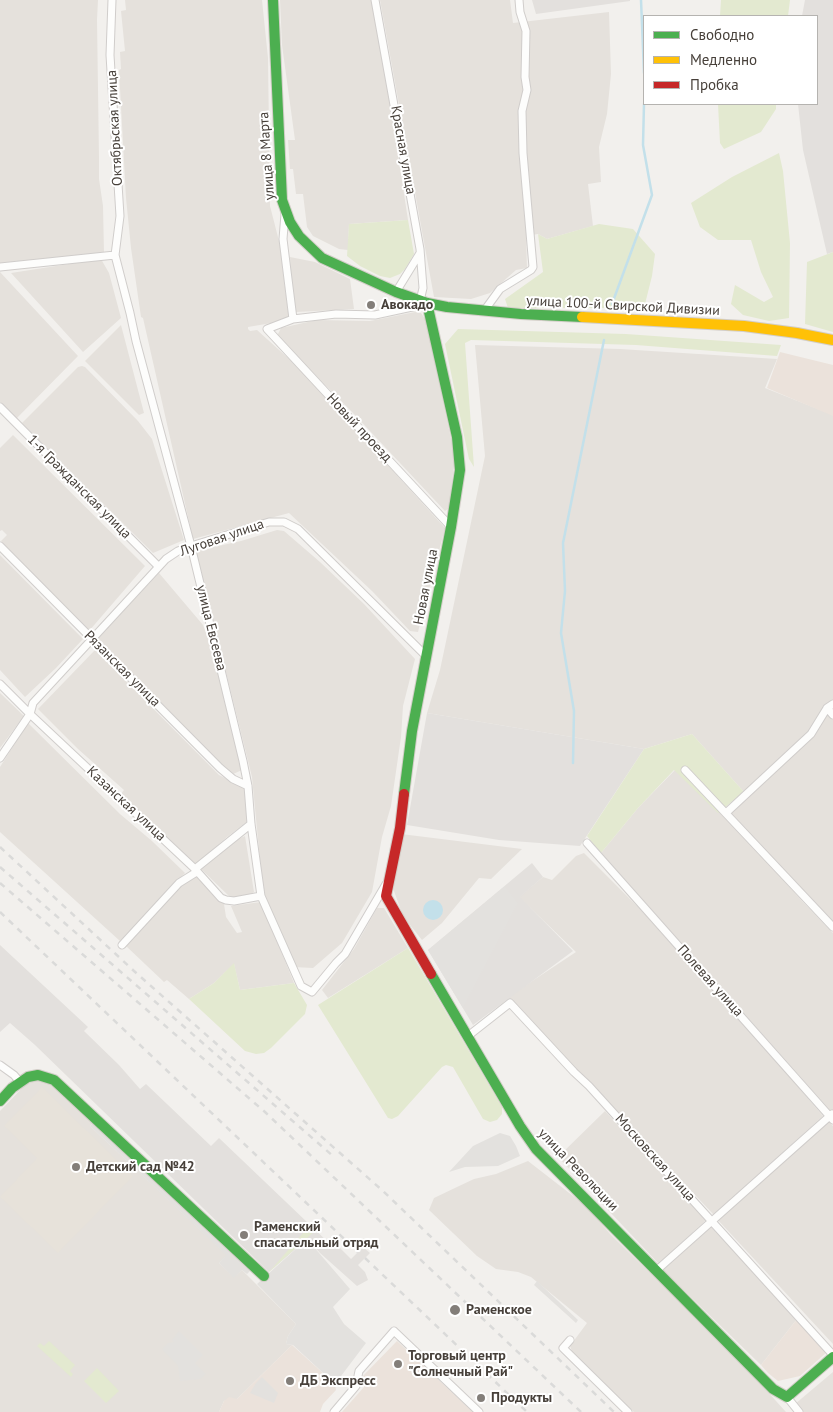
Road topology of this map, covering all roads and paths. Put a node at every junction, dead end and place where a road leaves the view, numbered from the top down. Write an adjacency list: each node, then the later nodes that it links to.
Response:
1 (112, 0): 7 (street, Октябрьская улица)
2 (273, 0): 5 (street, улица 8 Марта)
3 (375, 0): 6 (street, Красная улица)
4 (519, 0): 11 (street)
5 (285, 211): 9 (street, улица 8 Марта); 12 (street)
6 (420, 252): 9 (street); 10 (street, Красная улица)
7 (115, 255): 8 (street); 17 (street, улица Евсеева)
8 (0, 267)
9 (396, 292): 10 (street, улица 8 Марта)
10 (420, 301): 11 (street, улица 100-й Свирской Дивизии); 12 (street); 15 (street, Новая улица)
11 (484, 311): 13 (street, улица 100-й Свирской Дивизии)
12 (293, 319): 15 (street, Новый проезд)
13 (833, 340)
14 (0, 407): 18 (street, 1-я Гражданская улица)
15 (451, 527): 20 (street, Новая улица)
16 (0, 546): 19 (street, Рязанская улица)
17 (191, 546): 18 (street, Луговая улица); 20 (street, Луговая улица); 27 (street, улица Евсеева)
18 (158, 566): 19 (street, Луговая улица)
19 (92, 639): 23 (street, Луговая улица); 27 (street, Рязанская улица)
20 (426, 656): 32 (street, Новая улица)
21 (0, 684): 23 (street, Казанская улица)
22 (830, 706): 24 (street); 28 (street)
23 (30, 714): 25 (street, Луговая улица); 31 (street, Казанская улица)
24 (833, 715)
25 (0, 758)
26 (685, 770): 28 (street)
27 (248, 786): 29 (street, улица Евсеева)
28 (726, 812): 34 (street)
29 (251, 824): 31 (street); 33 (street, улица Евсеева)
30 (587, 843): 40 (street, Полевая улица)
31 (195, 869): 33 (street, Казанская улица); 35 (street)
32 (390, 877): 33 (street, улица Евсеева); 36 (street, улица Революции)
33 (261, 896)
34 (833, 927)
35 (122, 945)
36 (468, 1036): 41 (street, Московская улица); 42 (street, улица Революции)
37 (0, 1065): 38 (street)
38 (20, 1082): 39 (street); 43 (street)
39 (0, 1101)
40 (832, 1116): 41 (street)
41 (712, 1221): 42 (street); 45 (street, Московская улица)
42 (657, 1270): 46 (street, улица Революции)
43 (264, 1276)
44 (570, 1340): 49 (street)
45 (833, 1356): 46 (street)
46 (787, 1397): 50 (street, улица Революции)
47 (334, 1412): 48 (street)
48 (478, 1412)
49 (628, 1412)
50 (799, 1412)

